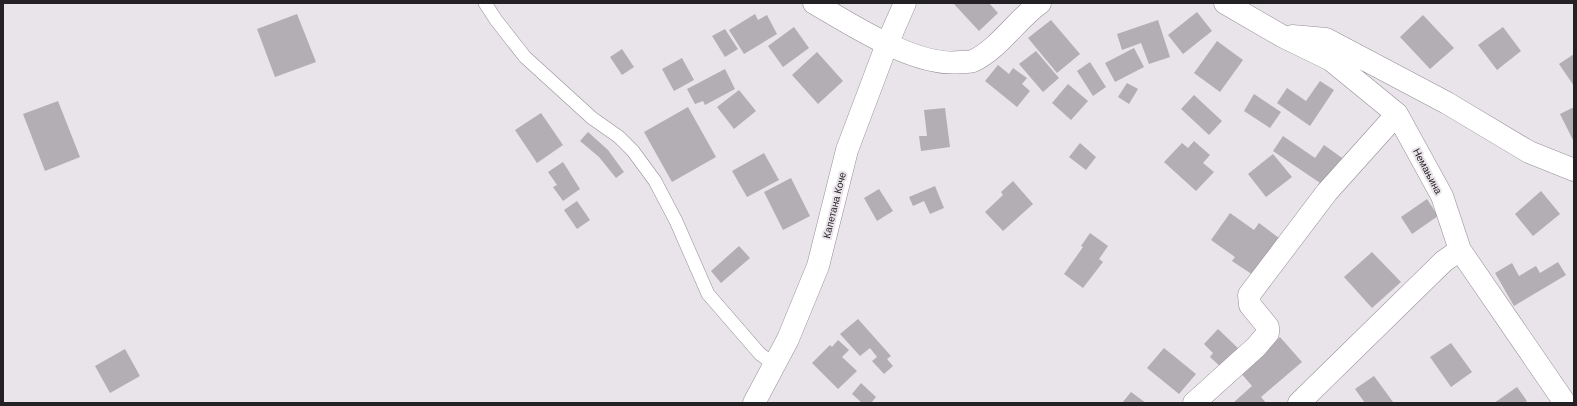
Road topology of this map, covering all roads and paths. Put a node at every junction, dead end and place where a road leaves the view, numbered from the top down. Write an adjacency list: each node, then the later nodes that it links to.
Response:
1 (485, 3): 11 (lane)
2 (814, 3): 7 (street)
3 (905, 3): 7 (street, Капетана Коче)
4 (1040, 3): 7 (street)
5 (1225, 3): 6 (street, Немањина)
6 (1282, 36): 8 (street, Немањина); 9 (street)
7 (887, 44): 11 (street, Капетана Коче)
8 (1397, 114): 10 (street, Немањина); 13 (street)
9 (1574, 170)
10 (1460, 250): 14 (street); 15 (street, Немањина)
11 (775, 365): 12 (street, Капетана Коче)
12 (754, 403)
13 (1194, 403)
14 (1299, 403)
15 (1565, 403)

